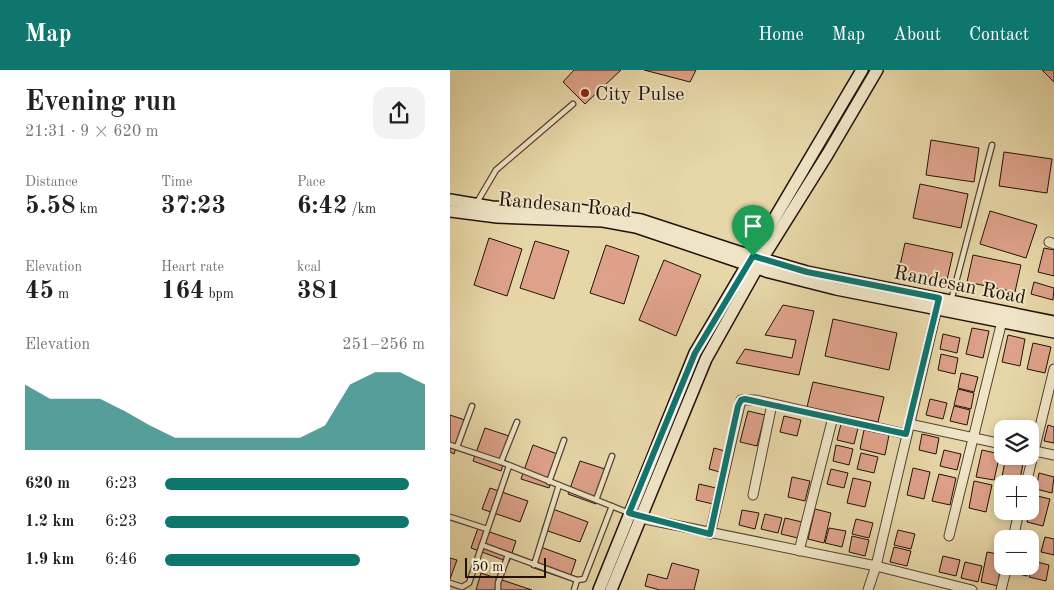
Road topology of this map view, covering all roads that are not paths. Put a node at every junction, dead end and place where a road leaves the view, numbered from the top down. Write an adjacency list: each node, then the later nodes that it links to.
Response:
1 (862, 70): 8 (street)
2 (876, 70): 8 (street)
3 (573, 104): 6 (lane)
4 (992, 145): 9 (lane)
5 (450, 200): 6 (street, Randesan Road)
6 (475, 205): 8 (street, Randesan Road)
7 (450, 211): 8 (street, Randesan Road)
8 (755, 262): 9 (street, Randesan Road); 36 (street)
9 (942, 302): 10 (street, Randesan Road); 11 (street, Randesan Road); 18 (street)
10 (1002, 321): 12 (street, Randesan Road); 21 (street)
11 (1054, 322)
12 (1054, 332)
13 (1054, 369): 19 (street)
14 (772, 404): 16 (street); 33 (street); 39 (street)
15 (472, 406): 25 (lane)
16 (833, 417): 20 (street); 42 (street)
17 (517, 422): 29 (lane)
18 (909, 424): 20 (street); 21 (street)
19 (1039, 424)
20 (906, 434): 45 (street)
21 (974, 438): 23 (street); 40 (street)
22 (564, 440): 31 (lane)
23 (994, 442)
24 (450, 445): 25 (lane)
25 (457, 447): 29 (lane)
26 (1039, 452): 27 (street)
27 (1054, 455)
28 (612, 456): 34 (lane)
29 (501, 462): 30 (lane)
30 (509, 466): 31 (lane); 38 (lane)
31 (549, 482): 32 (lane)
32 (559, 485): 34 (lane); 44 (lane)
33 (753, 495)
34 (596, 500): 35 (lane)
35 (612, 506): 36 (lane); 47 (lane)
36 (634, 515): 39 (street); 51 (street); 52 (street)
37 (450, 517): 38 (lane)
38 (487, 529): 41 (lane)
39 (710, 534): 42 (street)
40 (949, 536)
41 (482, 545): 43 (lane); 48 (lane)
42 (800, 551): 45 (street)
43 (508, 555): 44 (lane); 49 (lane)
44 (534, 565): 47 (lane)
45 (876, 566): 53 (street); 54 (street)
46 (1004, 575): 55 (street)
47 (577, 580): 50 (lane)
48 (450, 583)
49 (498, 590)
50 (574, 590)
51 (599, 590)
52 (611, 590)
53 (868, 590)
54 (972, 590)
55 (1001, 590)

